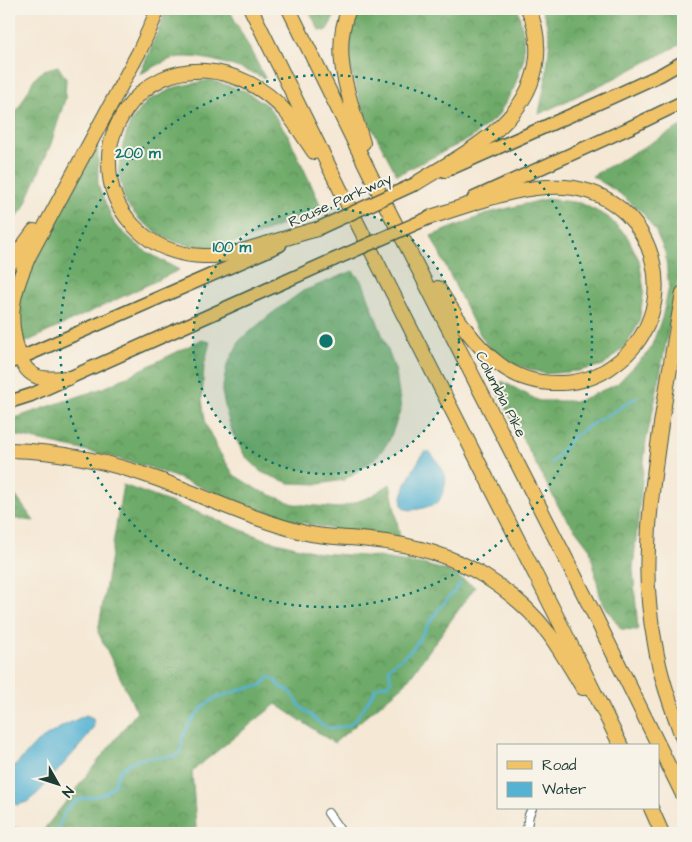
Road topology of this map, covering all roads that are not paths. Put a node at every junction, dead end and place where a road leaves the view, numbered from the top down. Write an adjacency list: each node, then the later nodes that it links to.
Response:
1 (158, 9): 8 (highway)
2 (251, 9): 11 (highway)
3 (289, 9): 9 (highway, Columbia Pike)
4 (349, 9): 9 (highway)
5 (528, 9): 10 (highway)
6 (683, 62): 10 (main road, Rouse Parkway)
7 (683, 102): 13 (main road)
8 (71, 177): 15 (highway); 17 (highway)
9 (374, 182): 12 (highway, Columbia Pike)
10 (415, 184): 14 (main road, Rouse Parkway, bridge)
11 (343, 196): 14 (highway); 22 (highway)
12 (392, 217): 13 (highway); 24 (highway, Columbia Pike)
13 (431, 217): 18 (main road, bridge)
14 (317, 229): 17 (main road, Rouse Parkway)
15 (9, 265)
16 (683, 293): 21 (highway)
17 (15, 361): 18 (highway)
18 (69, 378): 19 (main road)
19 (9, 402)
20 (9, 450): 23 (highway)
21 (683, 739)
22 (619, 744)
23 (619, 744)
24 (658, 744)
25 (660, 748): 26 (highway, Columbia Pike)
26 (683, 795)
27 (531, 810): 31 (street)
28 (651, 810): 32 (highway)
29 (328, 813): 30 (street)
30 (342, 833)
31 (526, 833)
32 (662, 833)

